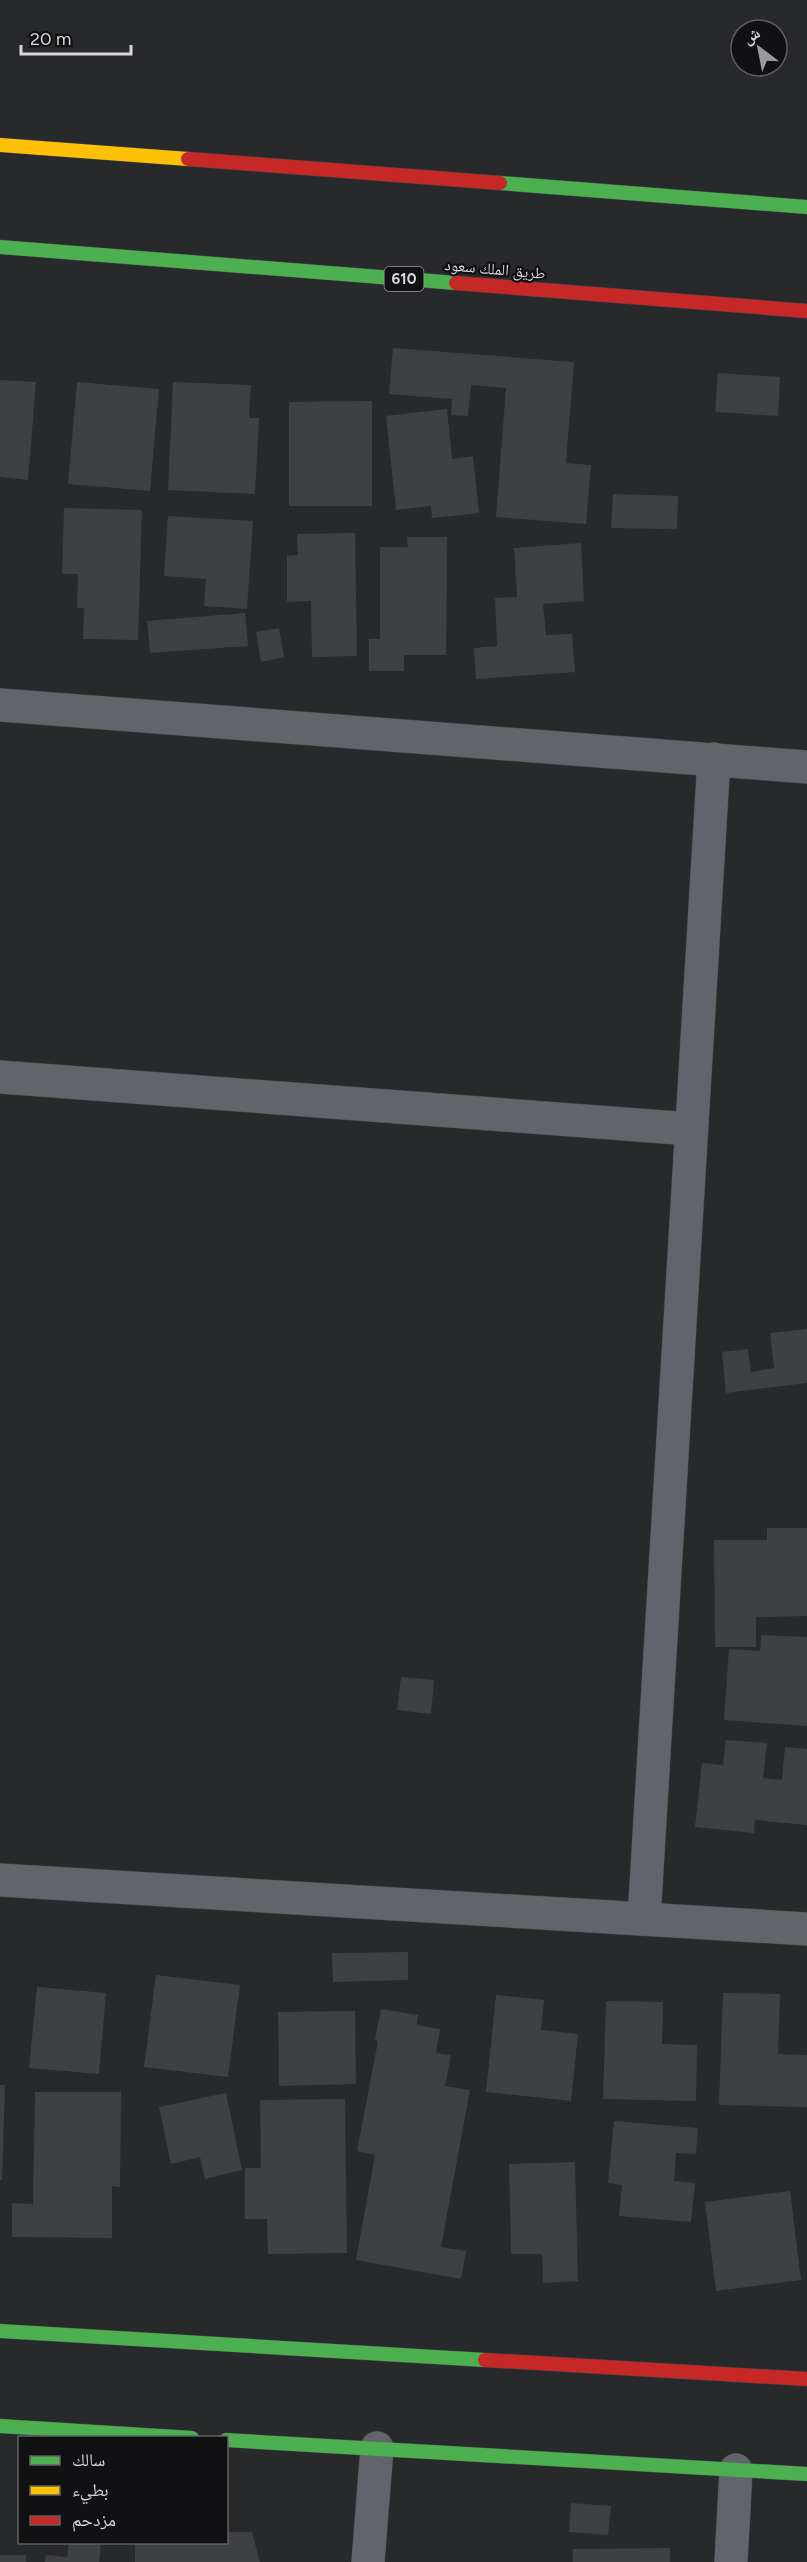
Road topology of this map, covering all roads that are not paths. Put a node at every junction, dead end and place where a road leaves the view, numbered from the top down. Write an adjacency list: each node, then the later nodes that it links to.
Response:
1 (0, 146): 2 (main road)
2 (807, 207)
3 (0, 247): 4 (main road, طريق الملك سعود / 610)
4 (807, 311)
5 (0, 705): 6 (street)
6 (714, 759): 7 (street); 9 (street)
7 (807, 766)
8 (0, 1077): 9 (street)
9 (691, 1129): 11 (street)
10 (0, 1880): 11 (street)
11 (644, 1919): 12 (street)
12 (807, 1929)
13 (0, 2331): 14 (main road)
14 (807, 2379)
15 (0, 2426): 16 (main road)
16 (160, 2436)
17 (228, 2440): 18 (main road)
18 (377, 2448): 19 (main road); 21 (street)
19 (736, 2470): 20 (main road); 22 (street)
20 (807, 2474)
21 (369, 2562)
22 (731, 2562)

